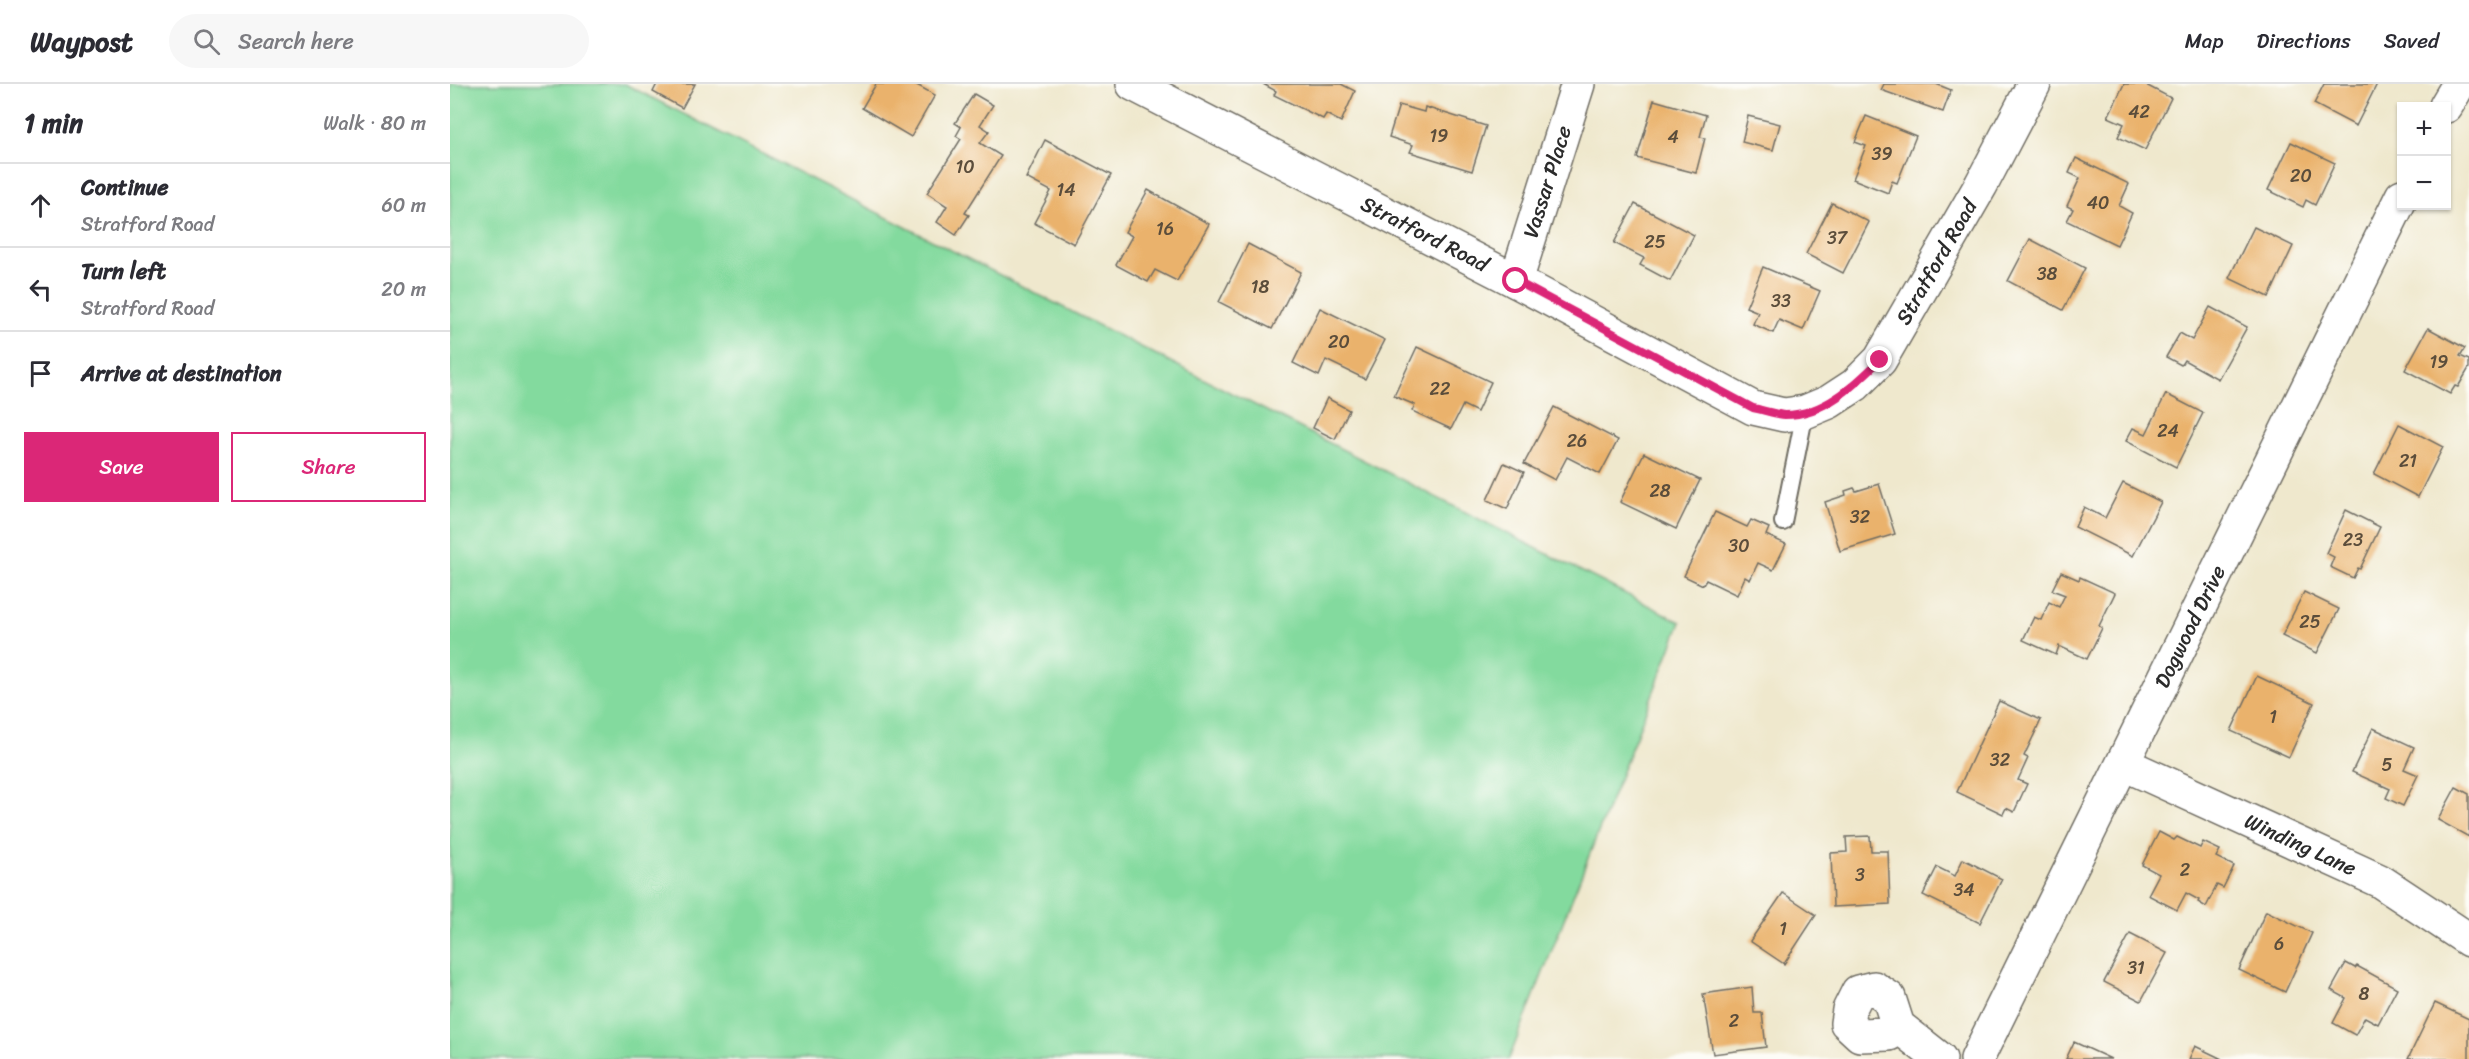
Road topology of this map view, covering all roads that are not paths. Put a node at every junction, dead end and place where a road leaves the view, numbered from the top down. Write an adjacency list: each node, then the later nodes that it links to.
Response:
1 (1133, 84): 5 (street, Stratford Road)
2 (1578, 84): 8 (street, Vassar Place)
3 (2034, 84): 9 (street, Stratford Road)
4 (2459, 84): 6 (street)
5 (1174, 94): 8 (street, Stratford Road)
6 (2448, 102)
7 (2397, 206): 11 (street, Dogwood Drive)
8 (1516, 281): 9 (street, Stratford Road)
9 (1804, 412): 10 (lane)
10 (1783, 522)
11 (2124, 764): 12 (street, Winding Lane); 15 (street, Dogwood Drive)
12 (2469, 940)
13 (1898, 1026): 14 (street)
14 (1940, 1059)
15 (1977, 1059)

